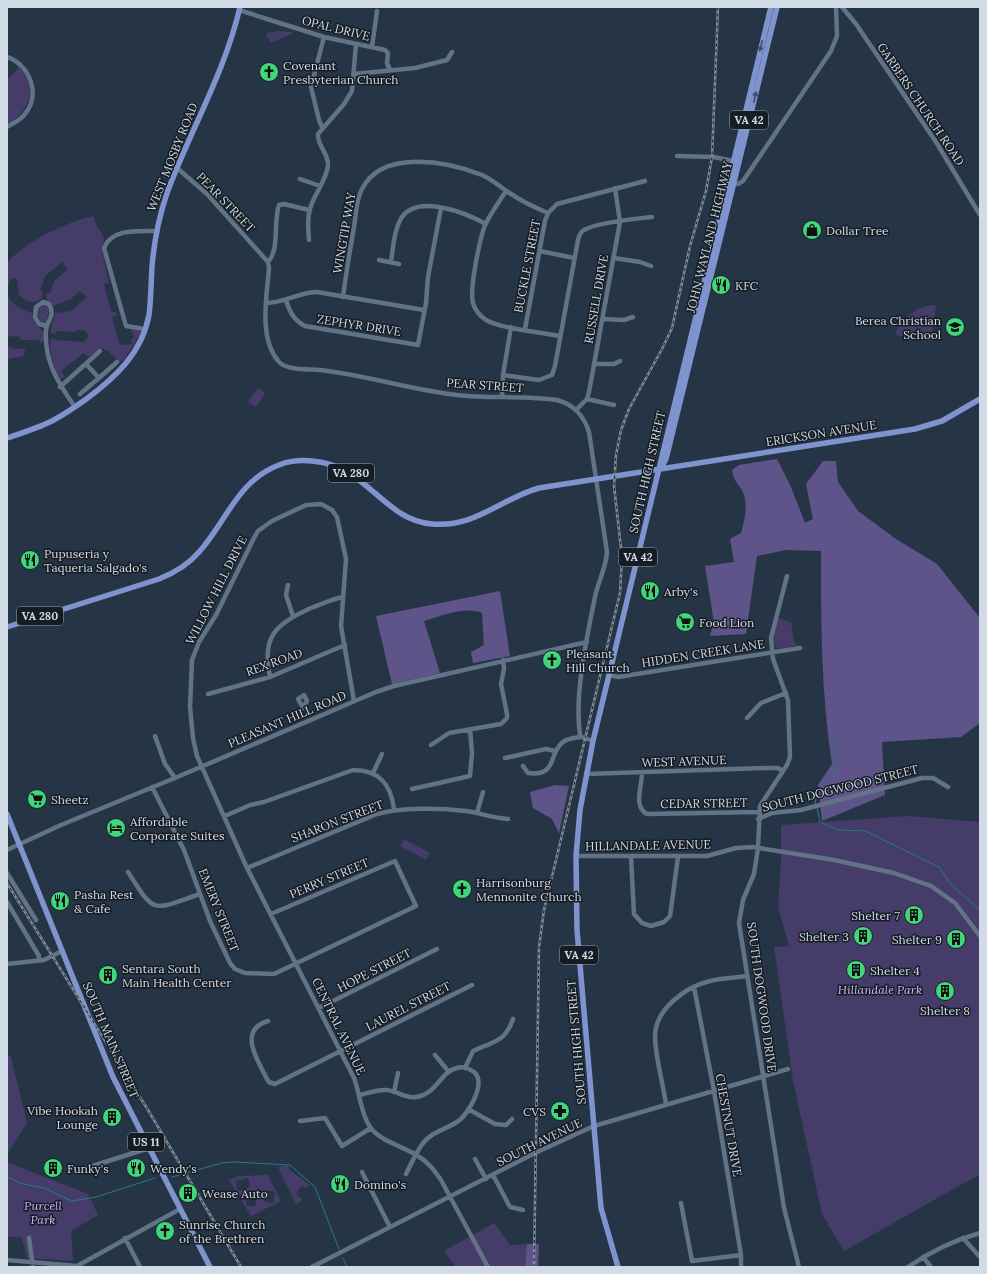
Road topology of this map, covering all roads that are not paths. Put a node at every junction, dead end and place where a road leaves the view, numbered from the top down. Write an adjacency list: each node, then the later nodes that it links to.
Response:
1 (771, 7): 17 (main road, JOHN WAYLAND HIGHWAY / VA 42, one-way to 17)
2 (777, 7): 21 (main road, JOHN WAYLAND HIGHWAY / VA 42, one-way to 2)
3 (836, 7): 21 (street)
4 (842, 7): 28 (street, GARBERS CHURCH ROAD)
5 (240, 8): 7 (street, OPAL DRIVE); 18 (main road, WEST MOSBY ROAD)
6 (377, 11): 9 (street)
7 (324, 37): 8 (street, OPAL DRIVE); 15 (street)
8 (356, 44): 9 (street, OPAL DRIVE); 13 (street)
9 (372, 47): 12 (street, OPAL DRIVE)
10 (452, 52): 12 (street)
11 (7, 57): 14 (street)
12 (390, 70): 13 (street)
13 (354, 74): 15 (street)
14 (7, 127)
15 (322, 127): 22 (street)
16 (677, 156): 17 (street)
17 (733, 161): 53 (main road, JOHN WAYLAND HIGHWAY / VA 42)
18 (177, 168): 32 (main road, WEST MOSBY ROAD); 38 (street, PEAR STREET)
19 (300, 179): 22 (street)
20 (645, 181): 23 (street, BUCKLE STREET)
21 (734, 184): 70 (main road, JOHN WAYLAND HIGHWAY / VA 42)
22 (320, 186): 26 (street)
23 (615, 188): 27 (street, BUCKLE STREET); 30 (street, RUSSELL DRIVE)
24 (506, 191): 27 (street, WINGTIP WAY); 31 (street); 42 (street, WINGTIP WAY)
25 (441, 208): 31 (street); 39 (street); 45 (street)
26 (309, 210): 33 (street); 38 (street)
27 (548, 214): 34 (street, BUCKLE STREET)
28 (980, 215)
29 (652, 217): 30 (street)
30 (620, 222): 35 (street); 36 (street, RUSSELL DRIVE)
31 (486, 224): 49 (street)
32 (156, 231): 50 (main road, WEST MOSBY ROAD); 50 (street)
33 (309, 240)
34 (540, 251): 35 (street); 51 (street, BUCKLE STREET)
35 (574, 258): 52 (street)
36 (614, 258): 41 (street); 47 (street, RUSSELL DRIVE)
37 (379, 260): 39 (street)
38 (268, 262): 44 (street, PEAR STREET)
39 (391, 262): 40 (street)
40 (399, 264)
41 (651, 266)
42 (343, 297): 43 (street); 45 (street)
43 (286, 300): 44 (street); 45 (street, ZEPHYR DRIVE)
44 (266, 303): 63 (street, PEAR STREET)
45 (424, 310)
46 (633, 317): 47 (street)
47 (603, 319): 58 (street, RUSSELL DRIVE)
48 (47, 326): 48 (street); 61 (street)
49 (511, 327): 51 (street); 59 (street)
50 (145, 329): 67 (main road, WEST MOSBY ROAD)
51 (525, 329): 52 (street)
52 (560, 336): 59 (street)
53 (688, 346): 70 (main road, SOUTH HIGH STREET / VA 42)
54 (100, 351): 57 (street)
55 (620, 361): 58 (street)
56 (117, 362): 60 (street)
57 (86, 364): 60 (street); 61 (street)
58 (595, 364): 64 (street, RUSSELL DRIVE)
59 (503, 375): 63 (street)
60 (99, 378): 62 (street)
61 (60, 387): 67 (street)
62 (80, 394)
63 (502, 398): 68 (street, PEAR STREET)
64 (587, 399): 66 (street); 68 (street)
65 (980, 399): 70 (main road, ERICKSON AVENUE)
66 (614, 405)
67 (75, 407): 69 (main road, WEST MOSBY ROAD)
68 (576, 410): 71 (street, PEAR STREET)
69 (7, 438)
70 (660, 470): 71 (main road, VA 280); 82 (main road, SOUTH HIGH STREET / VA 42)
71 (596, 479): 76 (main road, VA 280); 77 (street, PEAR STREET)
72 (787, 576): 80 (street, SOUTH DOGWOOD DRIVE)
73 (288, 585): 75 (street)
74 (343, 597): 75 (street); 78 (street, WILLOW HILL DRIVE); 96 (street, WILLOW HILL DRIVE)
75 (293, 616): 83 (street)
76 (7, 627)
77 (587, 642): 81 (street, PLEASANT HILL ROAD); 90 (street, PEAR STREET)
78 (345, 645): 83 (street, REX ROAD); 86 (street, WILLOW HILL DRIVE)
79 (800, 648): 80 (street, HIDDEN CREEK LANE)
80 (772, 652): 82 (street, HIDDEN CREEK LANE); 84 (street, SOUTH DOGWOOD DRIVE)
81 (503, 660): 86 (street, PLEASANT HILL ROAD); 88 (street)
82 (609, 675): 91 (main road, SOUTH HIGH STREET / VA 42)
83 (270, 677): 85 (street, REX ROAD)
84 (786, 693): 87 (street); 98 (street, SOUTH DOGWOOD DRIVE)
85 (208, 694)
86 (354, 701): 96 (street, PLEASANT HILL ROAD)
87 (747, 718)
88 (470, 729): 92 (street); 105 (street)
89 (155, 736): 102 (street)
90 (581, 736): 91 (street); 93 (street)
91 (593, 741): 101 (main road, SOUTH HIGH STREET / VA 42)
92 (431, 745)
93 (555, 751): 95 (street); 97 (street)
94 (382, 754): 99 (street)
95 (505, 758)
96 (203, 766): 102 (street, PLEASANT HILL ROAD); 111 (street, CENTRAL AVENUE)
97 (523, 766)
98 (783, 771): 100 (street, WEST AVENUE); 108 (street, SOUTH DOGWOOD DRIVE)
99 (373, 773): 107 (street); 111 (street)
100 (642, 773): 101 (street, WEST AVENUE); 108 (street, CEDAR STREET)
101 (586, 774): 117 (main road, SOUTH HIGH STREET / VA 42)
102 (176, 778): 103 (street, PLEASANT HILL ROAD)
103 (152, 787): 114 (street, PLEASANT HILL ROAD); 123 (street, EMERY STREET)
104 (948, 787): 113 (street, SOUTH DOGWOOD STREET)
105 (412, 789)
106 (483, 792): 109 (street)
107 (394, 809): 109 (street, SHARON STREET); 120 (street, SHARON STREET)
108 (758, 812): 113 (street, SOUTH DOGWOOD DRIVE)
109 (477, 813): 112 (street, SHARON STREET)
110 (7, 814): 114 (main road, SOUTH MAIN STREET / US 11)
111 (225, 816): 120 (street, CENTRAL AVENUE)
112 (508, 819)
113 (758, 820): 115 (street, SOUTH DOGWOOD DRIVE)
114 (19, 844): 116 (street, PLEASANT HILL ROAD); 130 (main road, SOUTH MAIN STREET / US 11)
115 (758, 848): 118 (street, HILLANDALE AVENUE); 128 (street, HILLANDALE AVENUE); 134 (street, SOUTH DOGWOOD DRIVE)
116 (7, 850)
117 (576, 856): 119 (street, HILLANDALE AVENUE); 154 (main road, SOUTH HIGH STREET / VA 42)
118 (678, 856): 119 (street, HILLANDALE AVENUE); 119 (street)
119 (631, 857)
120 (247, 868): 126 (street, CENTRAL AVENUE)
121 (128, 872): 123 (street)
122 (7, 873): 127 (street)
123 (200, 894): 133 (street, EMERY STREET)
124 (7, 902): 131 (street)
125 (416, 906): 126 (street, PERRY STREET); 133 (street, EMERY STREET)
126 (271, 914): 133 (street, CENTRAL AVENUE)
127 (36, 920)
128 (980, 936)
129 (437, 949): 137 (street, HOPE STREET)
130 (62, 952): 131 (street); 156 (main road, SOUTH MAIN STREET / US 11)
131 (39, 960): 132 (street)
132 (7, 964)
133 (297, 964): 137 (street, CENTRAL AVENUE)
134 (747, 976): 136 (street); 146 (street, SOUTH DOGWOOD DRIVE)
135 (472, 985): 140 (street, LAUREL STREET)
136 (694, 987): 147 (street, CHESTNUT DRIVE); 150 (street)
137 (319, 1008): 140 (street, CENTRAL AVENUE)
138 (513, 1019): 142 (street)
139 (268, 1020): 140 (street, LAUREL STREET)
140 (341, 1051): 149 (street, CENTRAL AVENUE)
141 (435, 1055): 144 (street)
142 (465, 1068): 144 (street); 151 (street)
143 (788, 1069): 146 (street, SOUTH AVENUE)
144 (449, 1072): 148 (street)
145 (398, 1073): 148 (street)
146 (763, 1076): 147 (street, SOUTH AVENUE); 185 (street, SOUTH DOGWOOD DRIVE)
147 (714, 1091): 150 (street, SOUTH AVENUE); 173 (street, CHESTNUT DRIVE)
148 (394, 1092): 149 (street)
149 (360, 1095): 155 (street, CENTRAL AVENUE)
150 (666, 1104): 154 (street, SOUTH AVENUE)
151 (468, 1108): 152 (street); 157 (street)
152 (512, 1119)
153 (300, 1121): 155 (street)
154 (594, 1126): 162 (street, SOUTH AVENUE); 183 (main road, SOUTH HIGH STREET / VA 42)
155 (371, 1128): 157 (street, CENTRAL AVENUE)
156 (149, 1148): 159 (street); 166 (main road, SOUTH MAIN STREET / US 11)
157 (417, 1155): 161 (street); 164 (street, CENTRAL AVENUE)
158 (475, 1159): 163 (street)
159 (77, 1171)
160 (362, 1172): 168 (street)
161 (406, 1174)
162 (493, 1175): 163 (street, SOUTH AVENUE); 167 (street)
163 (486, 1179): 164 (street, SOUTH AVENUE)
164 (450, 1197): 168 (street, SOUTH AVENUE); 182 (street, CENTRAL AVENUE)
165 (681, 1203): 173 (street)
166 (180, 1209): 171 (street); 180 (main road, SOUTH MAIN STREET / US 11)
167 (523, 1210)
168 (390, 1227): 181 (street, SOUTH AVENUE)
169 (980, 1233): 172 (street)
170 (29, 1238): 177 (street)
171 (125, 1238): 178 (street); 179 (street)
172 (963, 1238): 174 (street); 175 (street)
173 (741, 1255): 184 (street, CHESTNUT DRIVE)
174 (923, 1257): 186 (street); 187 (street)
175 (980, 1257)
176 (7, 1260): 177 (street)
177 (33, 1265): 178 (street)
178 (77, 1266)
179 (140, 1267)
180 (210, 1267)
181 (312, 1267)
182 (488, 1267)
183 (618, 1267)
184 (740, 1267)
185 (800, 1267)
186 (908, 1267)
187 (931, 1267)

